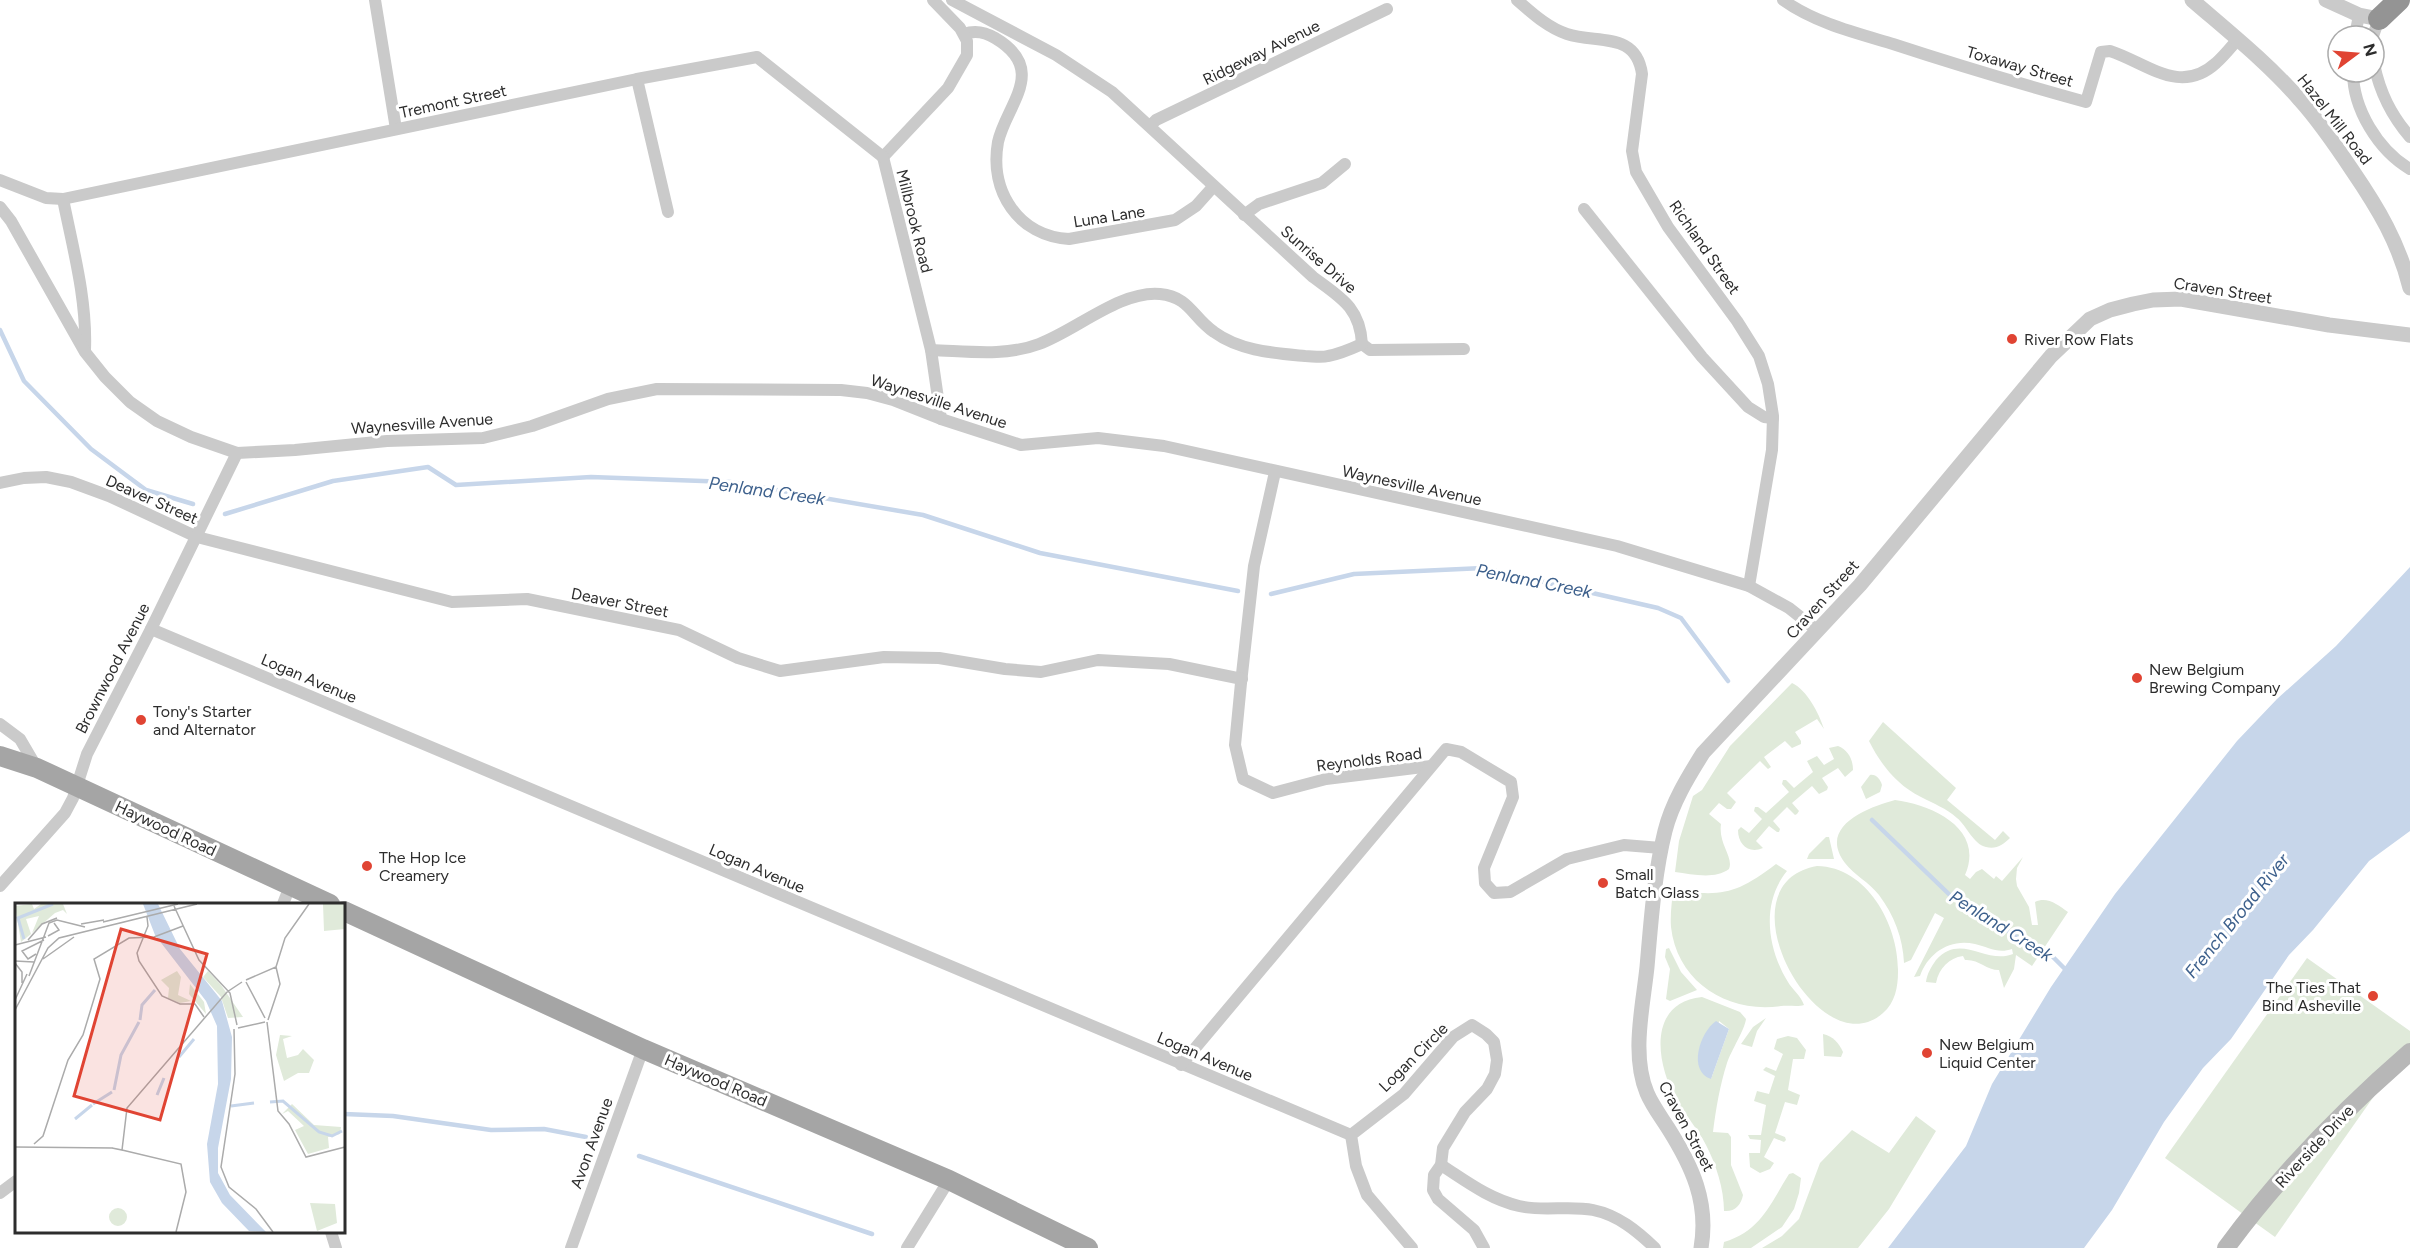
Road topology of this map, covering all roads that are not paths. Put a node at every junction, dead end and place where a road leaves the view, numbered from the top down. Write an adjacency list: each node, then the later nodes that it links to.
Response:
1 (375, 0): 17 (street)
2 (952, 0): 16 (street, Sunrise Drive)
3 (1517, 0): 35 (street, Richland Street)
4 (1783, 0): 12 (street, Toxaway Street)
5 (2192, 0): 12 (street, Hazel Mill Road)
6 (2326, 0): 10 (street)
7 (2399, 0): 10 (highway)
8 (936, 1): 11 (street)
9 (1387, 9): 16 (street, Ridgeway Avenue)
10 (2369, 17)
11 (964, 34): 19 (street, Millbrook Road); 23 (street, Luna Lane)
12 (2238, 39): 29 (street, Hazel Mill Road)
13 (637, 79): 17 (street, Tremont Street); 19 (street, Tremont Street); 27 (street)
14 (2353, 84): 21 (street)
15 (2378, 84): 18 (street)
16 (1150, 126): 23 (street, Sunrise Drive)
17 (396, 129): 24 (street, Tremont Street)
18 (2410, 137)
19 (883, 158): 33 (street, Millbrook Road)
20 (1345, 164): 28 (street)
21 (2410, 169)
22 (0, 180): 24 (street, Tremont Street)
23 (1214, 187): 28 (street, Sunrise Drive)
24 (63, 199): 34 (street)
25 (0, 207): 34 (street, Waynesville Avenue)
26 (1584, 209): 35 (street)
27 (668, 212)
28 (1244, 215): 31 (street, Sunrise Drive)
29 (2410, 288)
30 (2410, 335): 43 (street, Craven Street)
31 (1362, 344): 32 (street); 33 (street)
32 (1464, 349)
33 (931, 350): 36 (street, Millbrook Road)
34 (85, 352): 37 (street, Waynesville Avenue)
35 (1773, 418): 41 (street, Richland Street)
36 (941, 419): 37 (street, Waynesville Avenue); 38 (street, Waynesville Avenue)
37 (237, 453): 40 (street, Brownwood Avenue)
38 (1275, 472): 41 (street, Waynesville Avenue); 44 (street, Reynolds Road)
39 (0, 483): 40 (street, Deaver Street)
40 (197, 537): 42 (street, Brownwood Avenue); 44 (street, Deaver Street)
41 (1749, 586): 43 (street, Waynesville Avenue)
42 (151, 629): 49 (street, Brownwood Avenue); 58 (street, Logan Avenue)
43 (1818, 631): 50 (street, Craven Street)
44 (1242, 679): 47 (street, Reynolds Road)
45 (0, 724): 48 (street)
46 (0, 756): 48 (main road, Haywood Road)
47 (1431, 766): 50 (street); 58 (street, Reynolds Road)
48 (38, 768): 49 (main road, Haywood Road)
49 (76, 786): 51 (street, Brownwood Avenue); 52 (main road, Haywood Road)
50 (1661, 848): 72 (street, Craven Street)
51 (0, 886)
52 (290, 886): 53 (street); 54 (main road, Haywood Road)
53 (283, 903)
54 (328, 903)
55 (345, 911): 56 (main road, Haywood Road)
56 (643, 1049): 61 (main road, Haywood Road); 66 (street, Avon Avenue)
57 (2410, 1053): 73 (main road, Riverside Drive)
58 (1181, 1065): 59 (street, Logan Avenue)
59 (1351, 1135): 60 (street, Logan Circle); 69 (street)
60 (1441, 1165): 70 (street, Logan Circle); 71 (street)
61 (949, 1180): 67 (street); 68 (main road, Haywood Road)
62 (15, 1182): 63 (street)
63 (0, 1193)
64 (331, 1233): 65 (street)
65 (336, 1248)
66 (571, 1248)
67 (907, 1248)
68 (1088, 1248)
69 (1412, 1248)
70 (1484, 1248)
71 (1655, 1248)
72 (1701, 1248)
73 (2226, 1248)

